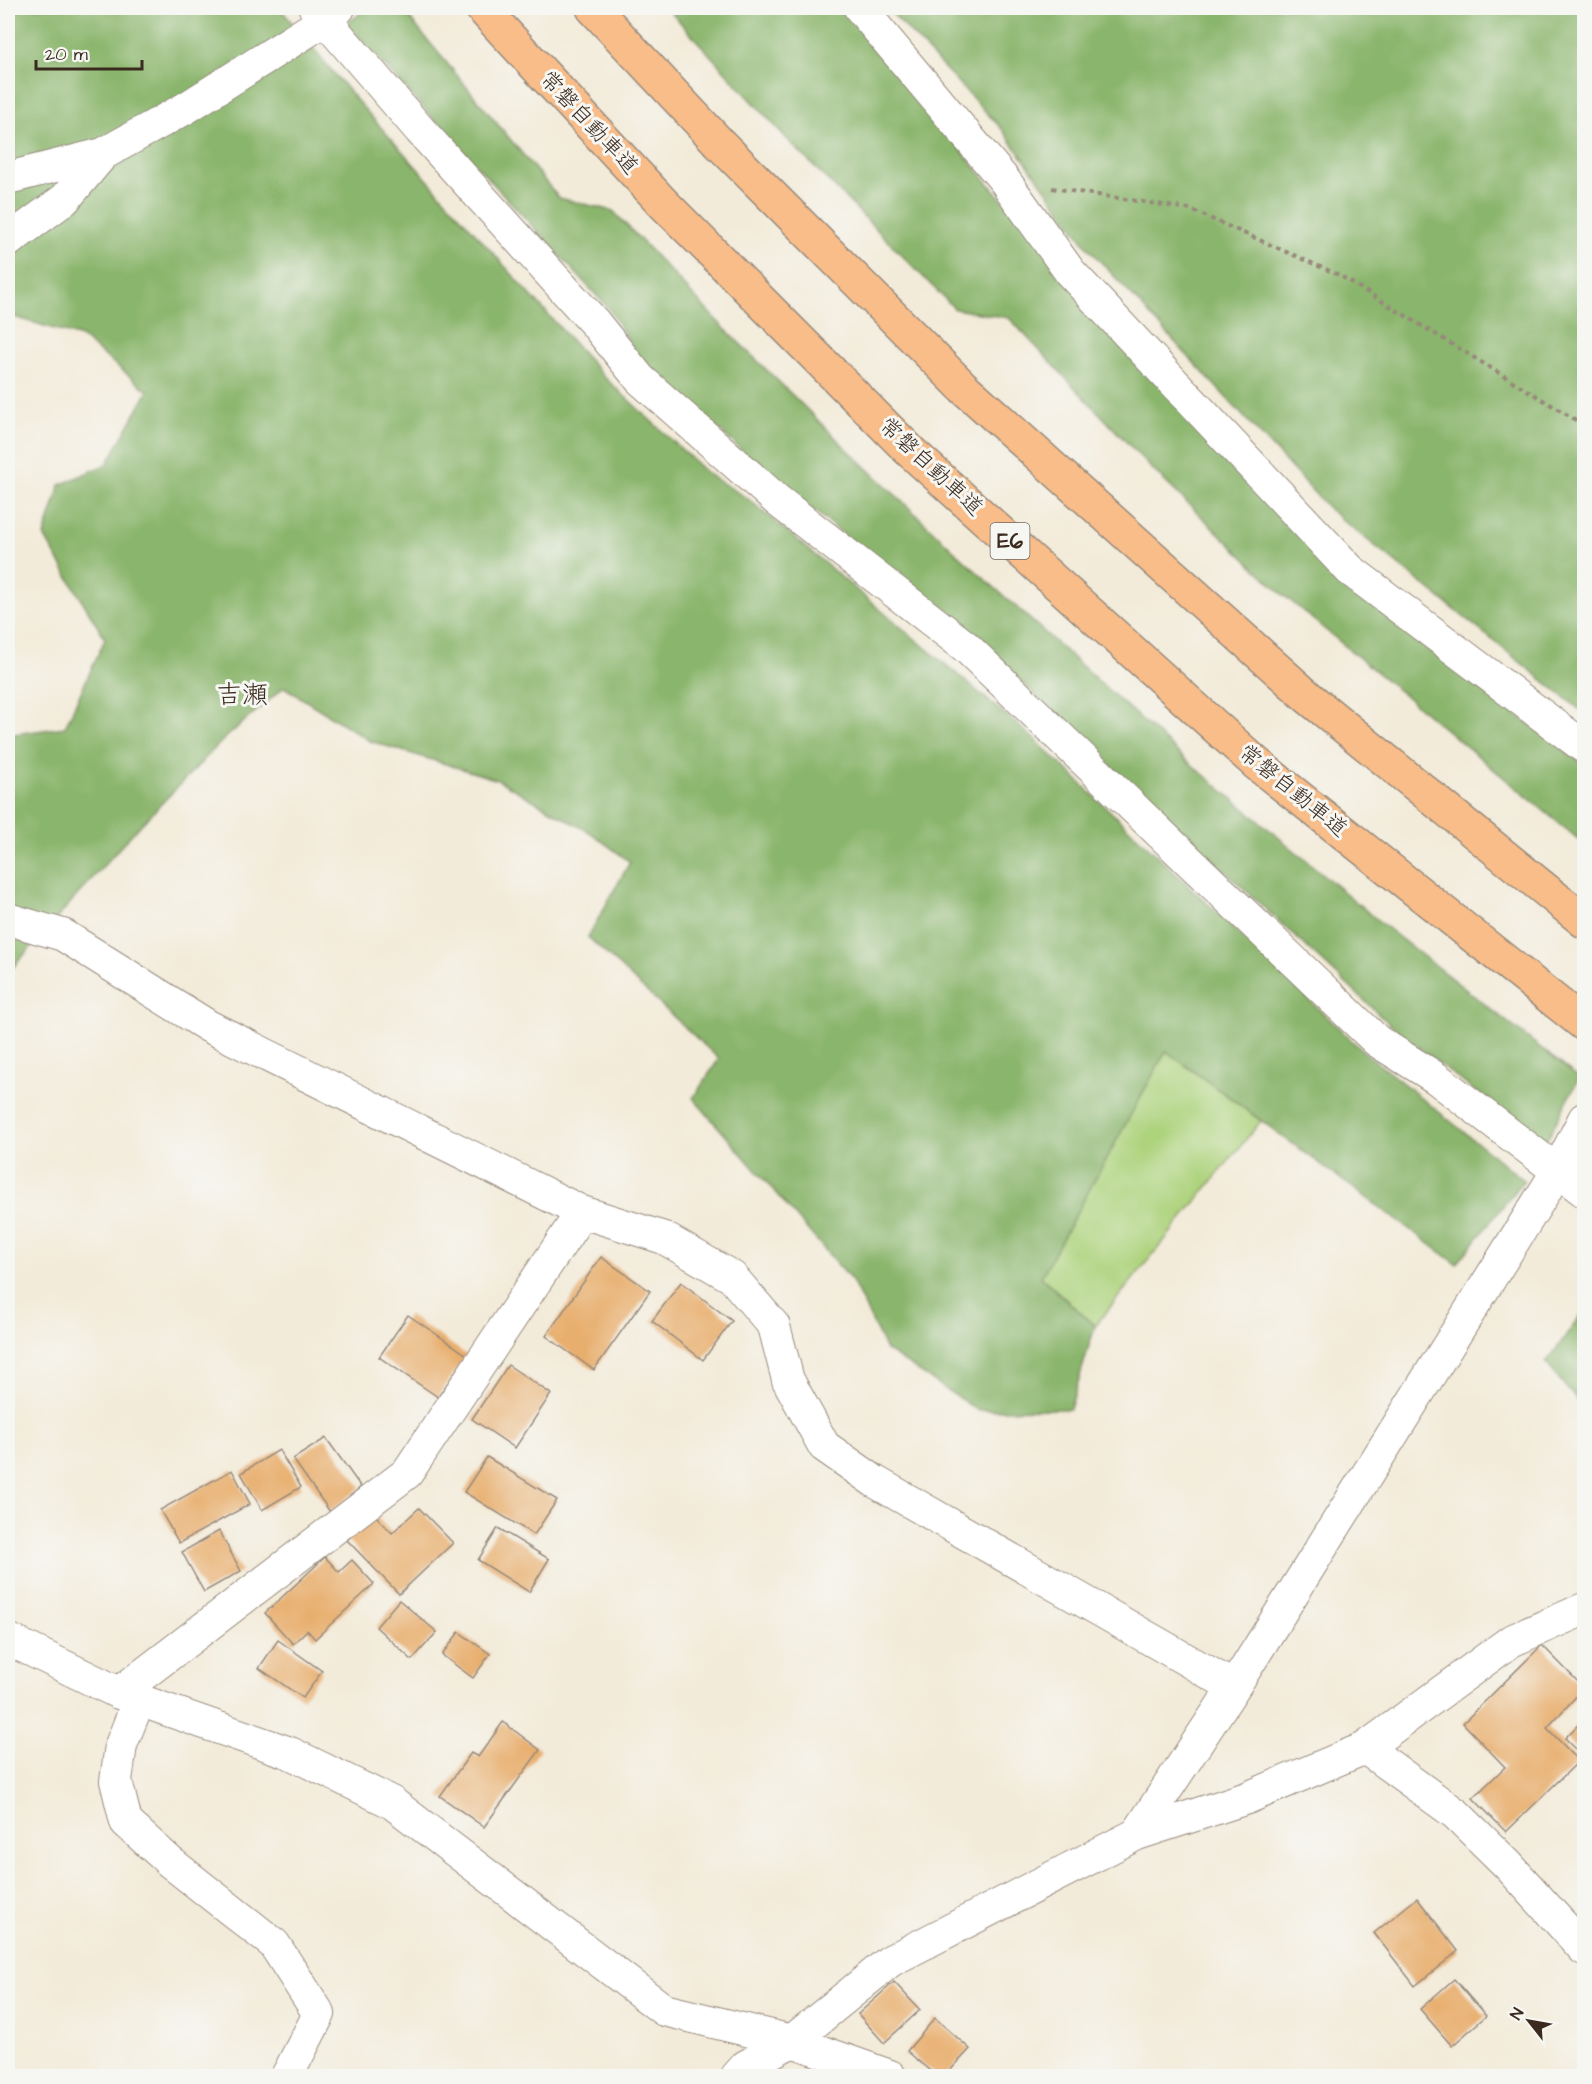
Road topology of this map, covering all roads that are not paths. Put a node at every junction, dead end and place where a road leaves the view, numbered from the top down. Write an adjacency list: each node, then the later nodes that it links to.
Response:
1 (482, 8): 11 (highway, 常磐自動車道 / E6)
2 (593, 8): 10 (highway)
3 (860, 8): 8 (street)
4 (329, 11): 5 (street); 13 (street)
5 (103, 154): 6 (street); 7 (street)
6 (8, 178)
7 (8, 241)
8 (1584, 747)
9 (8, 919): 15 (street)
10 (1584, 921)
11 (1584, 1024)
12 (1584, 1119): 13 (street)
13 (1561, 1163): 14 (street); 18 (street)
14 (1584, 1191)
15 (582, 1212): 18 (street); 19 (street)
16 (1584, 1609): 20 (street)
17 (8, 1639): 19 (street)
18 (1234, 1687): 21 (street)
19 (129, 1697): 23 (street); 24 (street)
20 (1365, 1748): 21 (street); 22 (street)
21 (1137, 1834): 23 (street)
22 (1584, 1949)
23 (792, 2041): 25 (street); 26 (street)
24 (287, 2076)
25 (737, 2076)
26 (890, 2076)

